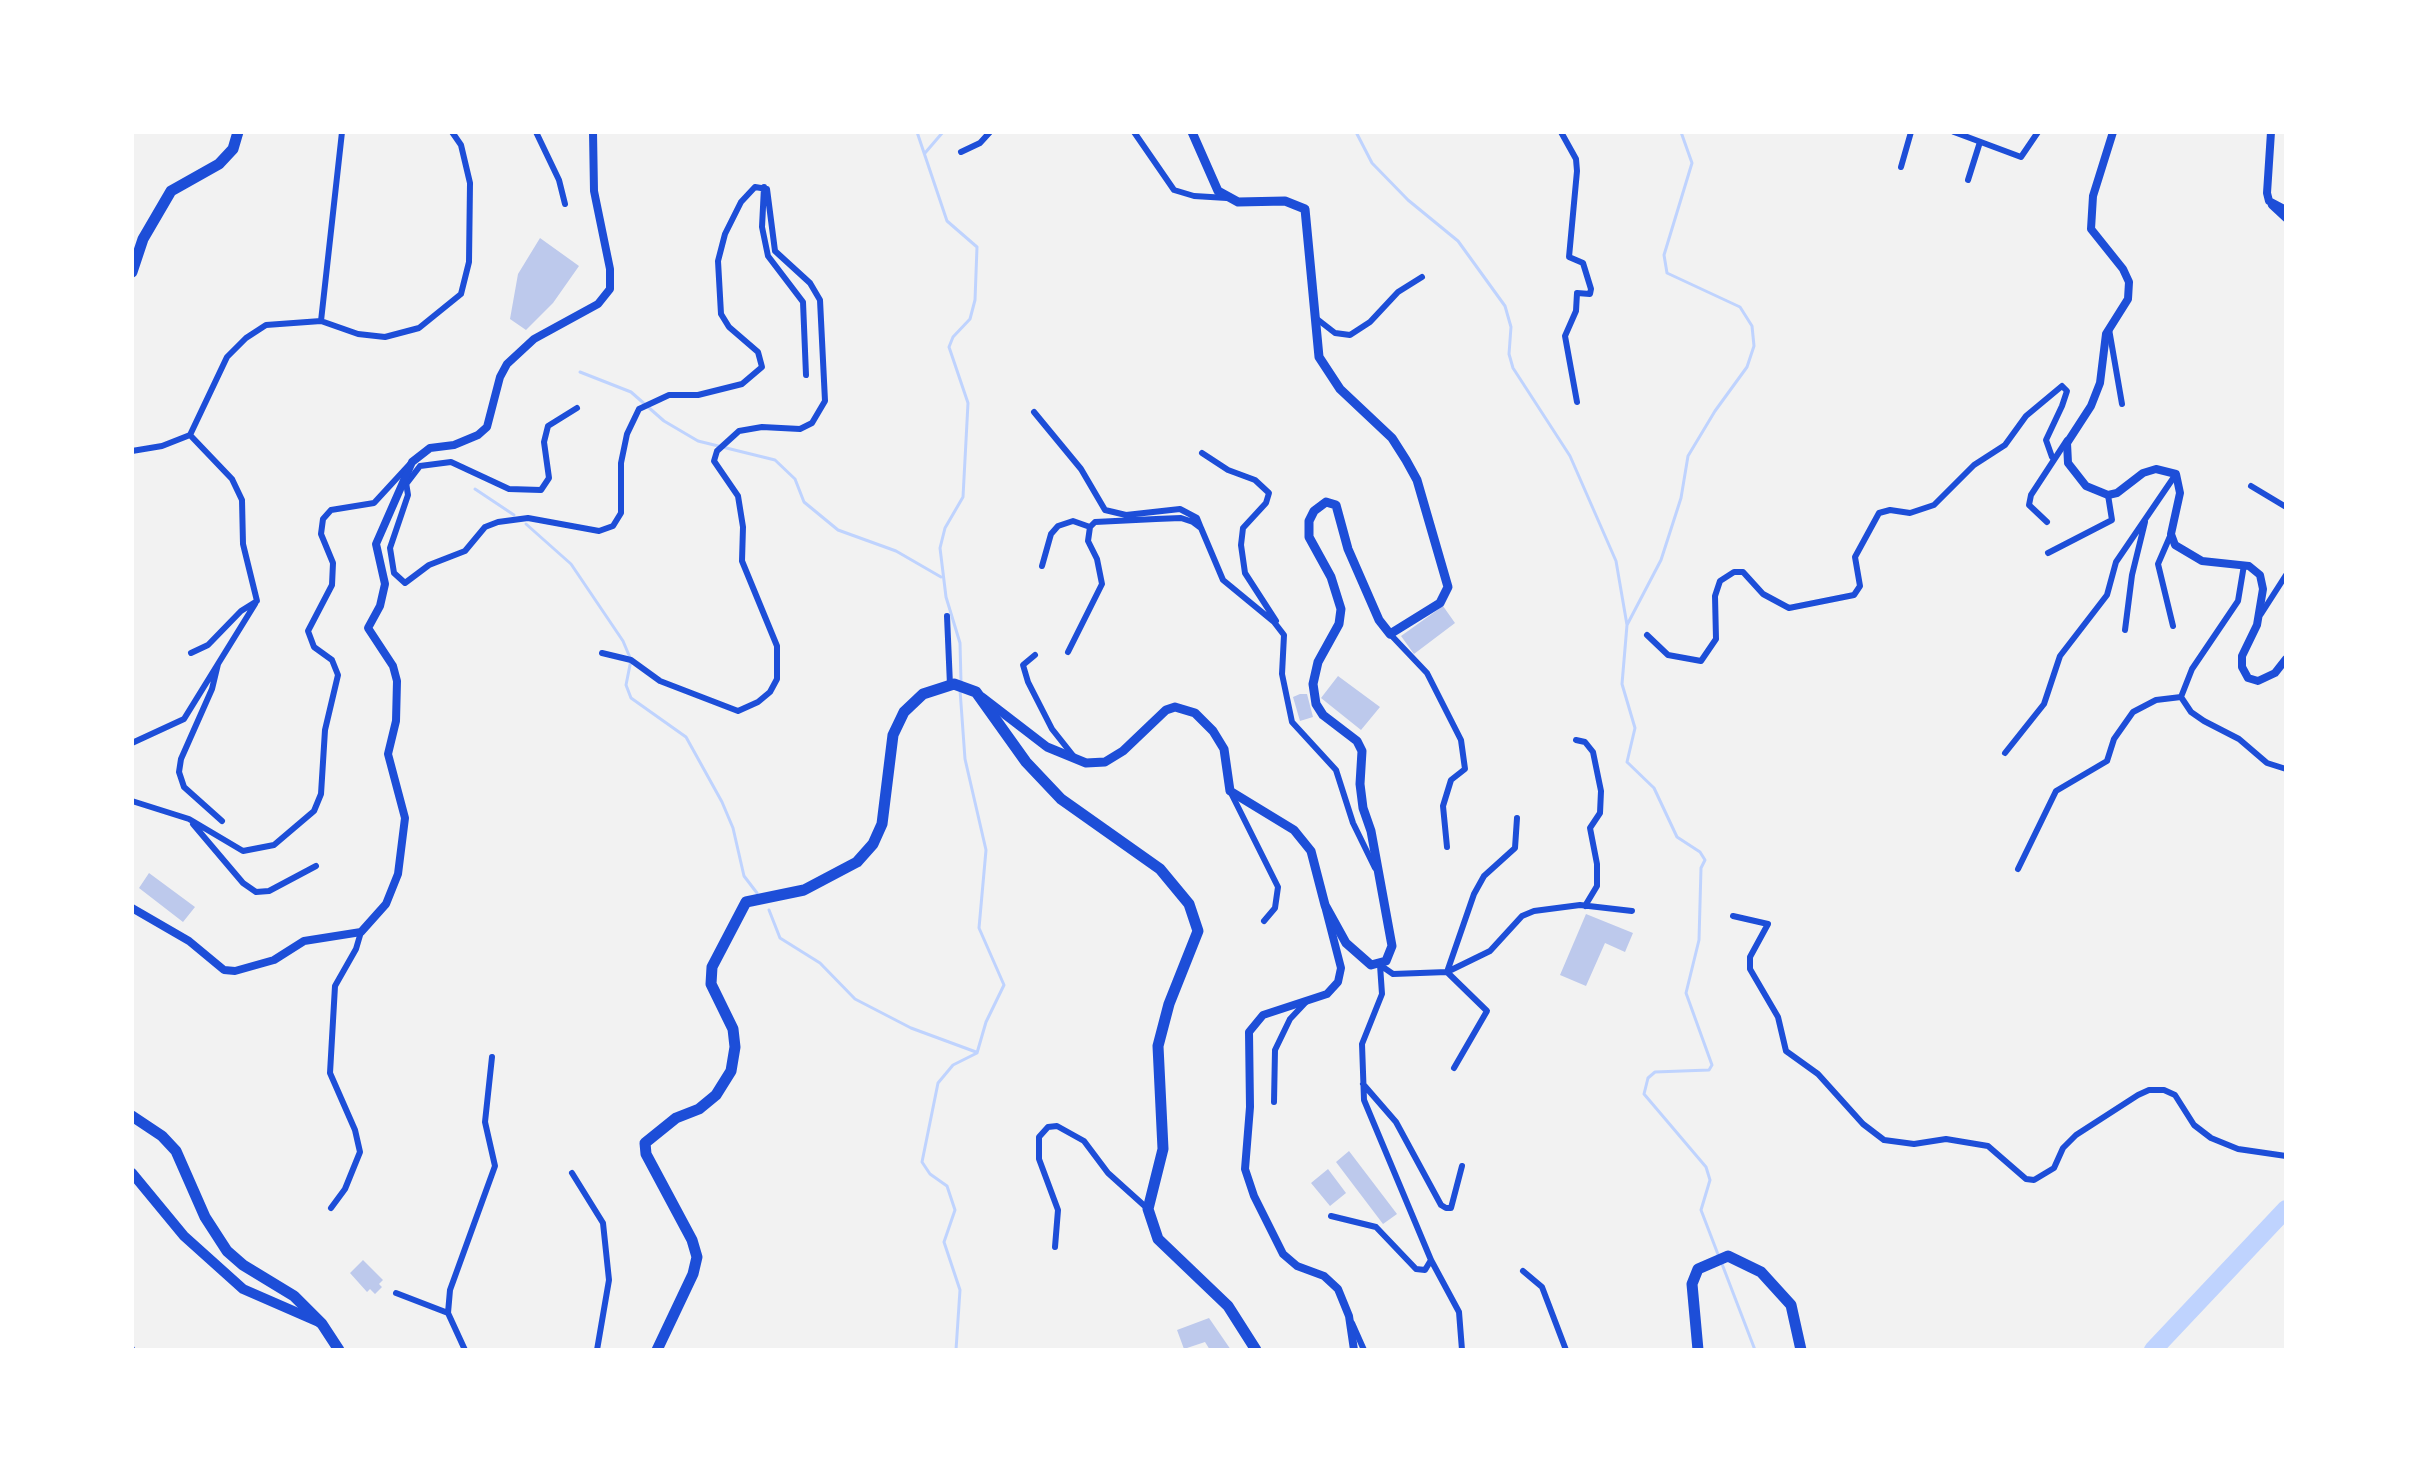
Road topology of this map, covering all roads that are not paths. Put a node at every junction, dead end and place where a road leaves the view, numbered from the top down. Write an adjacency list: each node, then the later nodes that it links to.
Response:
1 (238, 132): 25 (highway)
2 (342, 132): 28 (street)
3 (452, 132): 28 (street)
4 (536, 132): 22 (street)
5 (593, 132): 40 (street)
6 (990, 132): 16 (street)
7 (1134, 132): 20 (street)
8 (1192, 132): 20 (main road)
9 (1561, 132): 31 (street)
10 (1911, 132): 17 (street)
11 (1954, 132): 15 (street)
12 (2038, 132): 15 (street)
13 (2113, 132): 29 (street)
14 (2271, 132): 21 (street)
15 (1980, 142): 18 (street)
16 (961, 152)
17 (1901, 167)
18 (1968, 180)
19 (764, 187): 30 (street); 42 (street); 65 (street)
20 (1231, 198): 27 (main road)
21 (2269, 201): 23 (street); 24 (street)
22 (565, 204)
23 (2286, 210)
24 (2286, 218)
25 (132, 272)
26 (1422, 277): 27 (street)
27 (1317, 319): 61 (main road)
28 (321, 321): 36 (street)
29 (2109, 329): 32 (street); 35 (street)
30 (806, 375)
31 (1577, 402)
32 (2122, 404)
33 (577, 408): 42 (street)
34 (1034, 412): 49 (street)
35 (2072, 434): 39 (street); 44 (street)
36 (190, 435): 37 (street); 55 (street)
37 (132, 451)
38 (1202, 453): 59 (street)
39 (2052, 457): 47 (street); 62 (street)
40 (412, 462): 42 (street); 80 (street)
41 (2176, 474): 44 (street); 46 (street); 50 (street)
42 (406, 480): 92 (street)
43 (2251, 486): 45 (street)
44 (2108, 495): 51 (street)
45 (2286, 507)
46 (2147, 514): 60 (street); 74 (street)
47 (2047, 522)
48 (1090, 527): 49 (street); 53 (street); 63 (street)
49 (1201, 528): 59 (street)
50 (2171, 534): 52 (street); 58 (street)
51 (2048, 553)
52 (2244, 565): 57 (street); 71 (street)
53 (1042, 566)
54 (2286, 575): 57 (street)
55 (257, 601): 64 (street); 67 (street)
56 (947, 616): 69 (street)
57 (2258, 617): 68 (street)
58 (2173, 626)
59 (1280, 628): 85 (street)
60 (2125, 630)
61 (1390, 634): 82 (street); 85 (main road)
62 (1647, 635)
63 (1068, 652)
64 (191, 653)
65 (602, 653)
66 (1035, 655): 75 (street)
67 (220, 657): 73 (street); 81 (street)
68 (2286, 659)
69 (950, 685): 70 (highway); 118 (highway)
70 (976, 692): 75 (main road); 106 (highway)
71 (2181, 697): 76 (street); 84 (street)
72 (1576, 740): 87 (street)
73 (132, 743)
74 (2005, 753)
75 (1078, 761): 77 (main road)
76 (2285, 771)
77 (1230, 791): 86 (main road); 91 (street)
78 (132, 801): 80 (street)
79 (1517, 818): 94 (street)
80 (189, 819): 83 (street)
81 (222, 821)
82 (1447, 847)
83 (316, 866)
84 (2018, 869)
85 (1379, 875): 93 (main road)
86 (1325, 905): 93 (main road); 95 (street)
87 (1585, 906): 89 (street); 94 (street)
88 (132, 908): 92 (street)
89 (1632, 911)
90 (1733, 916): 101 (street)
91 (1264, 921)
92 (361, 932): 105 (street)
93 (1380, 965): 94 (street); 98 (street)
94 (1447, 972): 97 (street)
95 (1309, 1000): 99 (street); 113 (street)
96 (492, 1057): 112 (street)
97 (1454, 1068)
98 (1363, 1084): 102 (street); 109 (street)
99 (1274, 1102)
100 (132, 1116): 114 (highway)
101 (2286, 1156)
102 (1462, 1166)
103 (132, 1173): 114 (main road)
104 (572, 1173): 117 (street)
105 (331, 1208)
106 (1148, 1209): 108 (street); 119 (highway)
107 (1331, 1216): 109 (street)
108 (1055, 1247)
109 (1431, 1260): 122 (street)
110 (1523, 1271): 123 (street)
111 (396, 1293): 112 (street)
112 (448, 1313): 116 (street)
113 (1349, 1316): 120 (street); 121 (street)
114 (322, 1324): 115 (highway)
115 (339, 1350)
116 (465, 1350)
117 (597, 1350)
118 (657, 1350)
119 (1256, 1350)
120 (1354, 1350)
121 (1364, 1350)
122 (1462, 1350)
123 (1566, 1350)
124 (1698, 1350): 125 (highway)
125 (1801, 1350)

